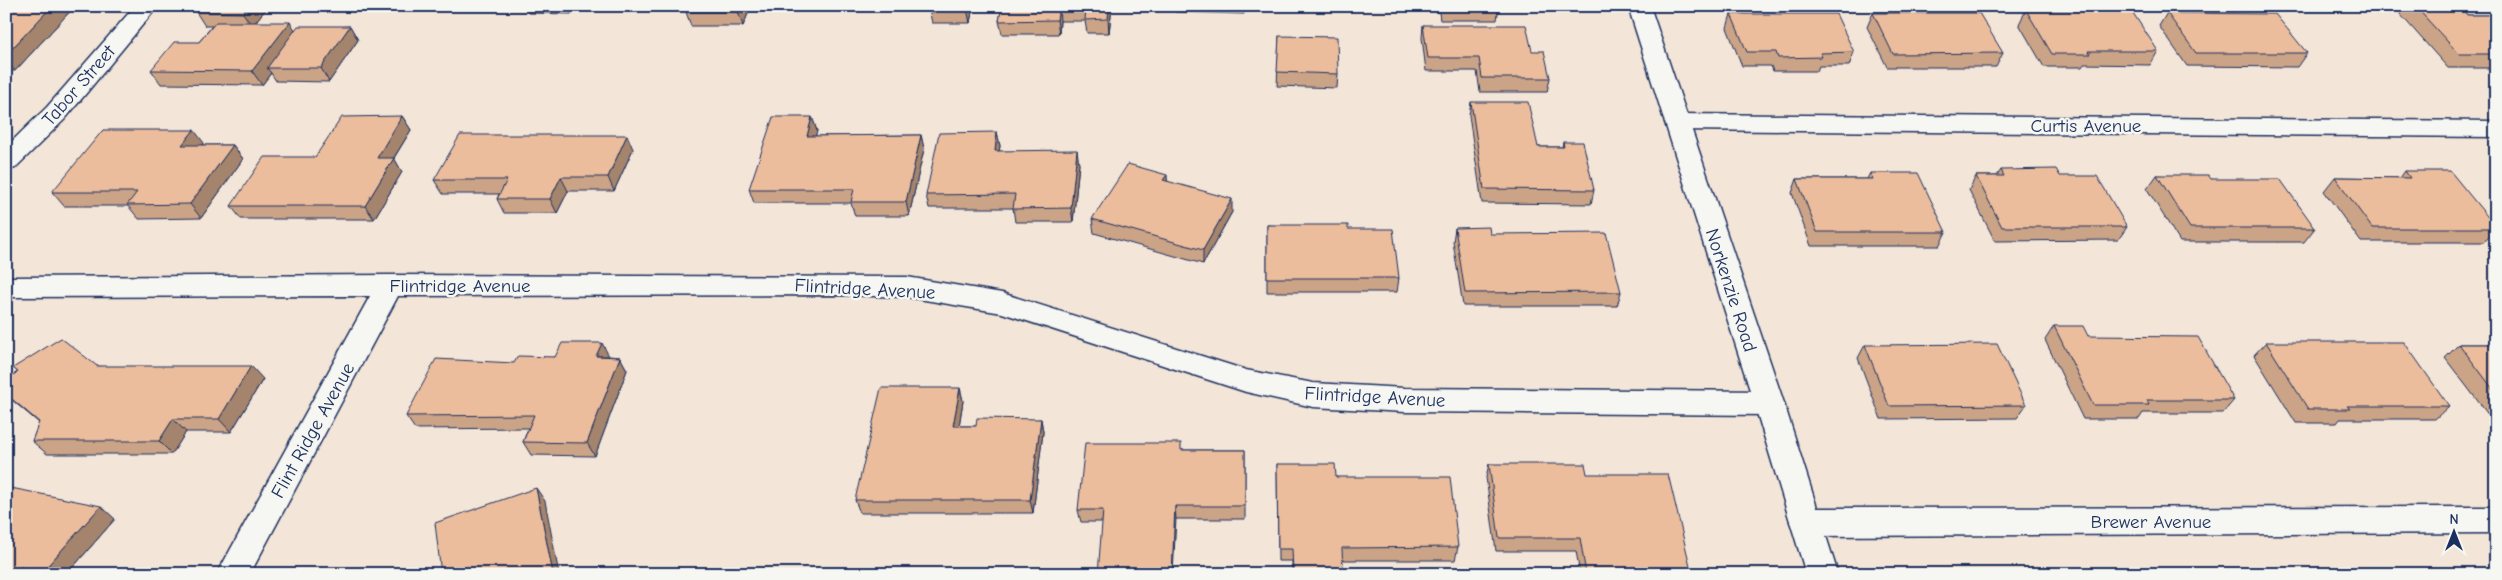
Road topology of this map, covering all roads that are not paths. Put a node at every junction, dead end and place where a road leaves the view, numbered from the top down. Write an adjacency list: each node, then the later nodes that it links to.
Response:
1 (147, 6): 5 (street, Tabor Street)
2 (1639, 6): 3 (street, Norkenzie Road)
3 (1676, 122): 4 (street, Curtis Avenue); 8 (street, Norkenzie Road)
4 (2496, 129)
5 (6, 162)
6 (390, 285): 7 (street, Flintridge Avenue); 8 (street, Flintridge Avenue); 11 (street, Flint Ridge Avenue)
7 (6, 287)
8 (1769, 403): 10 (street, Norkenzie Road)
9 (2496, 520): 10 (street, Brewer Avenue)
10 (1806, 522): 12 (street, Norkenzie Road)
11 (233, 574)
12 (1822, 574)

